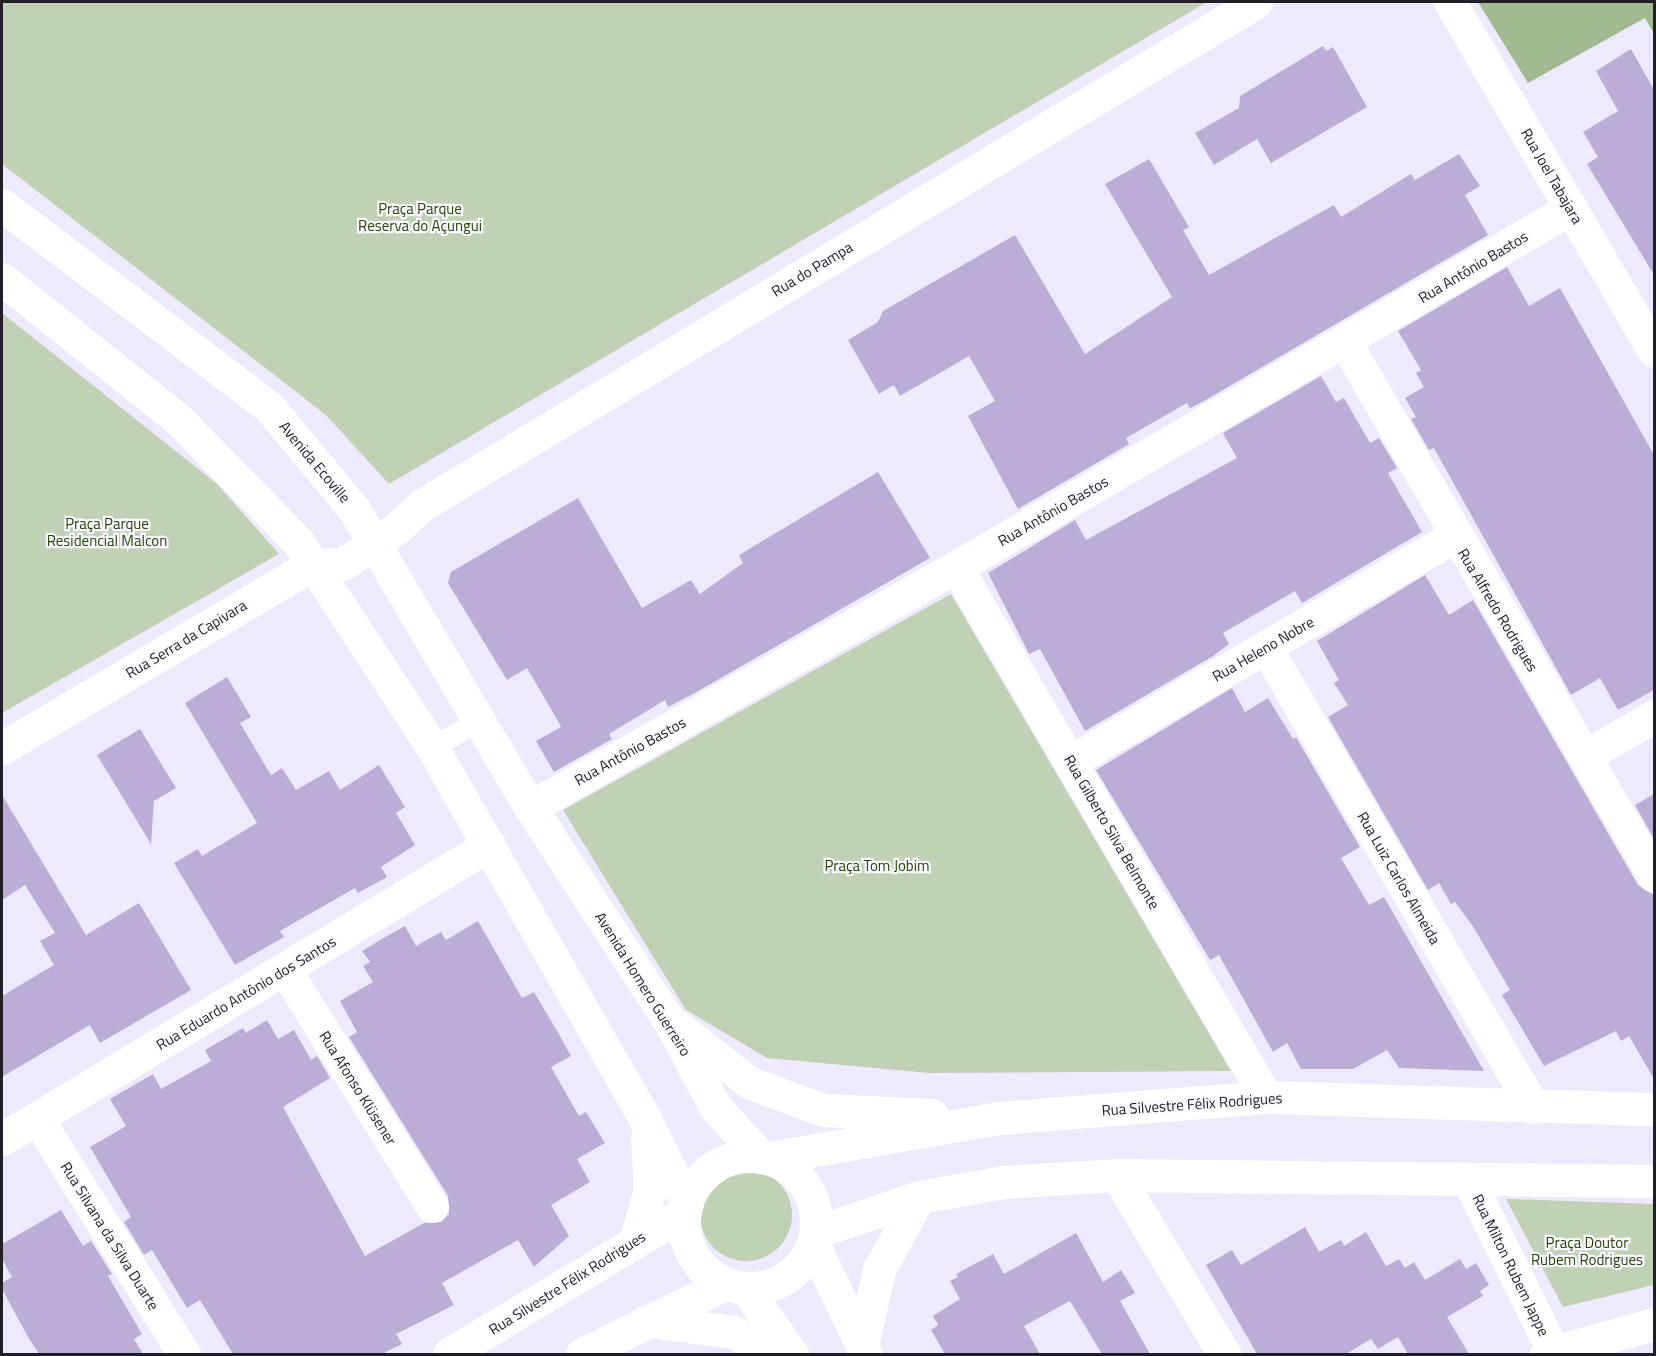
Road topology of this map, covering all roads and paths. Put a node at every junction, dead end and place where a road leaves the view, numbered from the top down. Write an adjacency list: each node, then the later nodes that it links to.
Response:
1 (1256, 2): 9 (street, Rua do Pampa)
2 (1450, 2): 4 (street, Rua Joel Tabajara)
3 (2, 205): 9 (street, Avenida Ecoville)
4 (1571, 208): 6 (street, Rua Antônio Bastos); 7 (street, Rua Joel Tabajara)
5 (2, 279): 10 (street)
6 (1345, 342): 8 (street, Rua Alfredo Rodrigues); 11 (street, Rua Antônio Bastos)
7 (1654, 351)
8 (1454, 536): 12 (street, Rua Heleno Nobre); 17 (street, Rua Alfredo Rodrigues)
9 (375, 544): 10 (street, Rua Serra da Capivara); 14 (street, Avenida Ecoville)
10 (312, 565): 15 (street); 16 (street, Rua Serra da Capivara)
11 (956, 567): 18 (street, Rua Gilberto Silva Belmonte); 19 (street, Rua Antônio Bastos)
12 (1266, 648): 18 (street, Rua Heleno Nobre); 25 (street, Rua Luiz Carlos Almeida)
13 (1654, 716): 17 (street)
14 (478, 721): 15 (lane); 19 (street, Avenida Ecoville)
15 (432, 747): 20 (street)
16 (2, 748)
17 (1585, 756): 21 (street, Rua Alfredo Rodrigues)
18 (1071, 761): 24 (street, Rua Gilberto Silva Belmonte)
19 (530, 807): 23 (street, Avenida Homero Guerreiro)
20 (489, 845): 22 (street, Rua Eduardo Antônio dos Santos); 29 (street)
21 (1654, 876)
22 (285, 970): 27 (street, Rua Eduardo Antônio dos Santos); 36 (street, Rua Afonso Klüsener)
23 (669, 1021): 28 (street); 31 (street, Avenida Homero Guerreiro)
24 (1266, 1097): 25 (street, Rua Silvestre Félix Rodrigues); 28 (street, Rua Silvestre Félix Rodrigues)
25 (1533, 1107): 26 (street, Rua Silvestre Félix Rodrigues)
26 (1654, 1109)
27 (37, 1118): 30 (street, Rua Eduardo Antônio dos Santos); 45 (street, Rua Silvana da Silva Duarte)
28 (999, 1118): 31 (street, Rua Silvestre Félix Rodrigues)
29 (647, 1123): 37 (street); 39 (street)
30 (2, 1139)
31 (765, 1158): 37 (street); 38 (street)
32 (1118, 1175): 33 (street); 35 (street); 50 (street)
33 (1468, 1179): 34 (street); 44 (street, Rua Milton Rubem Jappe)
34 (1654, 1181)
35 (919, 1197): 38 (street); 43 (street)
36 (432, 1206)
37 (686, 1208): 39 (street, Rua Silvestre Félix Rodrigues); 40 (street)
38 (815, 1238): 40 (street); 43 (street)
39 (636, 1239): 46 (street, Rua Silvestre Félix Rodrigues)
40 (735, 1286): 41 (street); 49 (street)
41 (648, 1322): 47 (street); 48 (street)
42 (1654, 1324): 44 (street)
43 (864, 1350)
44 (1550, 1353)
45 (184, 1354)
46 (449, 1354)
47 (582, 1354)
48 (769, 1354)
49 (792, 1354)
50 (1224, 1354)

